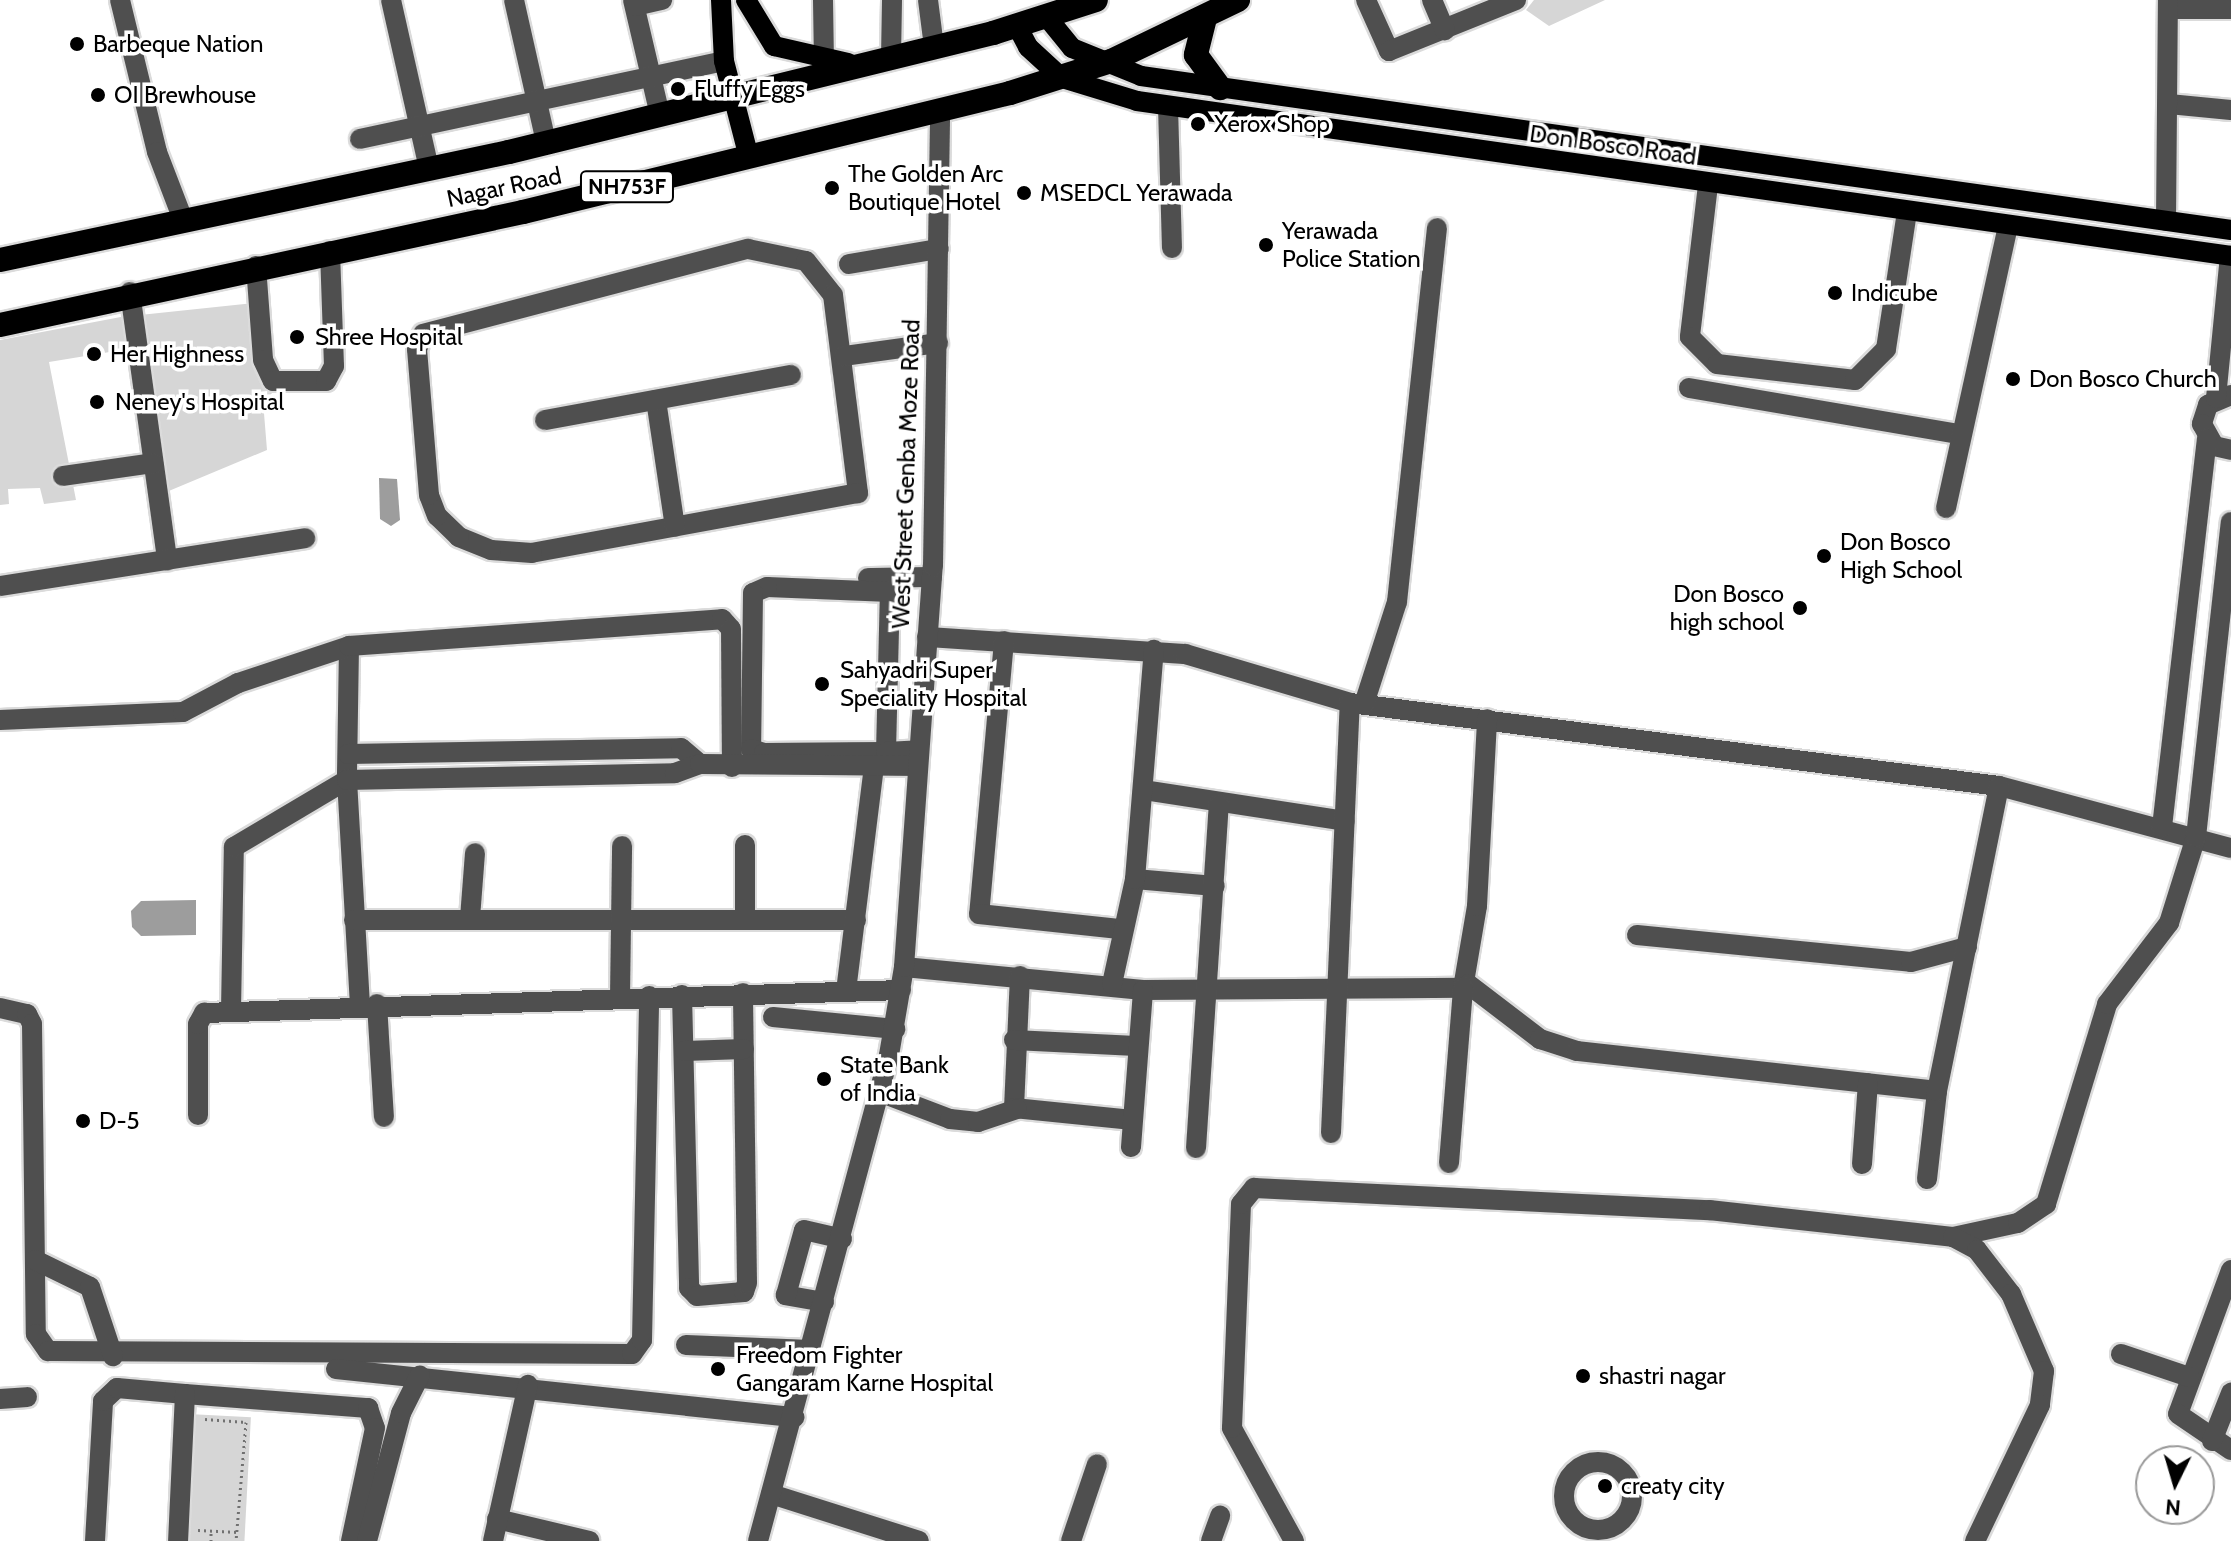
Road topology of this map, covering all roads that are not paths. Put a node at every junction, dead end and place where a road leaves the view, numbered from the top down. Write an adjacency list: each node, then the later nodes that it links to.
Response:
1 (120, 0): 45 (street)
2 (391, 0): 38 (street)
3 (514, 0): 32 (street)
4 (662, 0): 15 (street)
5 (721, 0): 24 (main road)
6 (746, 0): 26 (main road)
7 (823, 0): 26 (street)
8 (892, 0): 25 (street)
9 (928, 0): 23 (street)
10 (1096, 0): 18 (highway, Nagar Road / NH753F)
11 (1238, 0): 20 (highway, Nagar Road / NH753F)
12 (1366, 0): 22 (street)
13 (1432, 0): 22 (street)
14 (1516, 0): 16 (street)
15 (634, 3): 28 (street)
16 (1494, 4): 22 (street)
17 (2169, 4): 19 (street); 33 (street)
18 (1059, 9): 21 (highway, Nagar Road / NH753F); 27 (main road, Don Bosco Road)
19 (2231, 9)
20 (1205, 18): 27 (highway, Nagar Road / NH753F); 30 (highway)
21 (1016, 24): 23 (highway, Nagar Road / NH753F); 29 (main road, Don Bosco Road)
22 (1445, 30)
23 (934, 47): 25 (highway, Nagar Road / NH753F)
24 (724, 61): 28 (street); 31 (main road)
25 (880, 61): 26 (main road); 31 (highway, Nagar Road / NH753F)
26 (824, 63)
27 (1102, 64): 29 (highway, Nagar Road / NH753F); 30 (main road, Don Bosco Road)
28 (651, 77): 32 (street); 37 (street)
29 (1062, 78): 34 (main road, Don Bosco Road); 35 (highway, Nagar Road / NH753F)
30 (1220, 88): 46 (main road, Don Bosco Road)
31 (733, 97): 37 (highway, Nagar Road / NH753F); 41 (main road)
32 (536, 101): 38 (street); 40 (street)
33 (2169, 104): 36 (street); 46 (street)
34 (1168, 106): 43 (main road, Don Bosco Road); 50 (street)
35 (940, 110): 41 (highway, Nagar Road / NH753F); 51 (street, West Street Genba Moze Road)
36 (2231, 110)
37 (660, 115): 40 (highway, Nagar Road / NH753F)
38 (420, 126): 39 (street); 42 (street)
39 (360, 139)
40 (546, 142): 42 (highway, Nagar Road / NH753F)
41 (749, 158): 52 (highway, Nagar Road / NH753F)
42 (429, 168): 45 (highway, Nagar Road / NH753F)
43 (1708, 185): 44 (main road, Don Bosco Road); 44 (street)
44 (1907, 212): 47 (main road, Don Bosco Road)
45 (182, 217): 54 (highway, Nagar Road / NH753F)
46 (2166, 221): 49 (main road, Don Bosco Road)
47 (2008, 226): 53 (main road, Don Bosco Road); 66 (street)
48 (1437, 228): 84 (street)
49 (2231, 230)
50 (1172, 248)
51 (939, 249): 55 (street); 59 (street, West Street Genba Moze Road)
52 (330, 251): 56 (highway, Nagar Road / NH753F); 56 (street)
53 (2231, 256): 63 (street)
54 (0, 260)
55 (849, 264)
56 (256, 266): 57 (highway, Nagar Road / NH753F)
57 (130, 292): 58 (highway, Nagar Road / NH753F); 69 (street)
58 (0, 325)
59 (938, 343): 60 (street); 76 (street, West Street Genba Moze Road)
60 (844, 356): 73 (street); 73 (street)
61 (791, 375): 64 (street)
62 (1689, 388): 66 (street)
63 (2223, 396): 67 (street)
64 (656, 400): 65 (street); 73 (street)
65 (545, 420)
66 (1959, 434): 71 (street)
67 (2207, 439): 68 (street); 97 (street)
68 (2231, 450)
69 (153, 463): 70 (street); 75 (street)
70 (63, 476)
71 (1946, 508)
72 (2231, 522): 98 (street)
73 (675, 527)
74 (305, 538): 75 (street)
75 (167, 560): 78 (street)
76 (932, 577): 77 (street); 80 (street, West Street Genba Moze Road)
77 (759, 578)
78 (0, 586)
79 (897, 626): 80 (street); 88 (street); 88 (street)
80 (928, 632): 81 (street); 89 (street, West Street Genba Moze Road)
81 (1004, 641): 83 (street); 110 (street)
82 (349, 646): 86 (street); 87 (street); 91 (street)
83 (1154, 650): 84 (street); 94 (street)
84 (1357, 704): 85 (street); 96 (street)
85 (1487, 719): 93 (street); 116 (street)
86 (0, 720)
87 (348, 754): 90 (street); 92 (street)
88 (886, 756): 89 (street); 91 (street); 109 (street)
89 (919, 758): 113 (street, West Street Genba Moze Road)
90 (700, 764): 91 (street); 92 (street)
91 (732, 767)
92 (347, 780): 108 (street); 128 (street)
93 (1999, 786): 97 (street); 112 (street)
94 (1143, 790): 95 (street); 103 (street)
95 (1219, 805): 96 (street); 104 (street)
96 (1345, 821): 120 (street)
97 (2162, 827): 98 (street)
98 (2196, 837): 101 (street); 148 (street)
99 (745, 845): 107 (street)
100 (622, 846): 105 (street)
101 (2231, 848)
102 (475, 853): 106 (street)
103 (1135, 879): 104 (street); 110 (street)
104 (1215, 886): 119 (street)
105 (621, 917): 106 (street); 107 (street); 124 (street)
106 (470, 918): 108 (street)
107 (745, 918): 109 (street)
108 (354, 920): 126 (street)
109 (856, 920): 121 (street)
110 (1119, 929): 115 (street)
111 (1637, 935): 112 (street)
112 (1967, 947): 136 (street)
113 (904, 967): 114 (street); 117 (street, West Street Genba Moze Road)
114 (1020, 976): 115 (street); 131 (street)
115 (1112, 984): 118 (street)
116 (1465, 986): 120 (street); 135 (street); 145 (street)
117 (901, 990): 121 (street); 130 (street, West Street Genba Moze Road)
118 (1143, 990): 119 (street); 132 (street)
119 (1210, 990): 120 (street); 144 (street)
120 (1341, 990): 142 (street)
121 (846, 991): 122 (street)
122 (743, 993): 123 (street); 133 (street)
123 (682, 995): 125 (street); 134 (street)
124 (620, 996): 125 (street); 126 (street)
125 (649, 996): 156 (street)
126 (369, 1004): 128 (street); 140 (street)
127 (0, 1008): 150 (street)
128 (231, 1011): 139 (street)
129 (773, 1017): 130 (street)
130 (895, 1029): 137 (street, West Street Genba Moze Road)
131 (1014, 1040): 132 (street); 138 (street)
132 (1136, 1046): 141 (street)
133 (744, 1049): 134 (street); 134 (street)
134 (685, 1051)
135 (1868, 1083): 136 (street); 146 (street)
136 (1937, 1091): 147 (street)
137 (879, 1092): 138 (street); 149 (street, West Street Genba Moze Road)
138 (1017, 1109): 141 (street)
139 (198, 1115)
140 (384, 1117)
141 (1132, 1120): 143 (street)
142 (1331, 1133)
143 (1131, 1147)
144 (1196, 1148)
145 (1449, 1163)
146 (1862, 1164)
147 (1927, 1179)
148 (1953, 1237): 182 (street); 183 (street)
149 (842, 1239): 152 (street, West Street Genba Moze Road); 152 (street)
150 (35, 1260): 156 (street); 156 (street)
151 (2231, 1270): 159 (street)
152 (824, 1302): 154 (street, West Street Genba Moze Road)
153 (686, 1345): 154 (street)
154 (811, 1350): 165 (street, West Street Genba Moze Road)
155 (2121, 1354): 159 (street)
156 (113, 1356)
157 (336, 1369): 158 (street)
158 (420, 1375): 160 (street); 175 (street)
159 (2189, 1377): 166 (street)
160 (528, 1385): 165 (street); 171 (street)
161 (2231, 1393): 166 (street)
162 (185, 1394): 172 (street); 173 (street); 174 (street)
163 (27, 1397): 164 (street)
164 (0, 1399)
165 (794, 1417): 169 (street, West Street Genba Moze Road)
166 (2212, 1441): 167 (street)
167 (2231, 1450)
168 (1097, 1464): 180 (street)
169 (771, 1494): 178 (street, West Street Genba Moze Road); 179 (street)
170 (1220, 1516): 181 (street)
171 (497, 1519): 176 (street); 177 (street)
172 (184, 1535)
173 (95, 1541)
174 (351, 1541)
175 (367, 1541)
176 (493, 1541)
177 (589, 1541)
178 (758, 1541)
179 (919, 1541)
180 (1071, 1541)
181 (1211, 1541)
182 (1294, 1541)
183 (1975, 1541)

